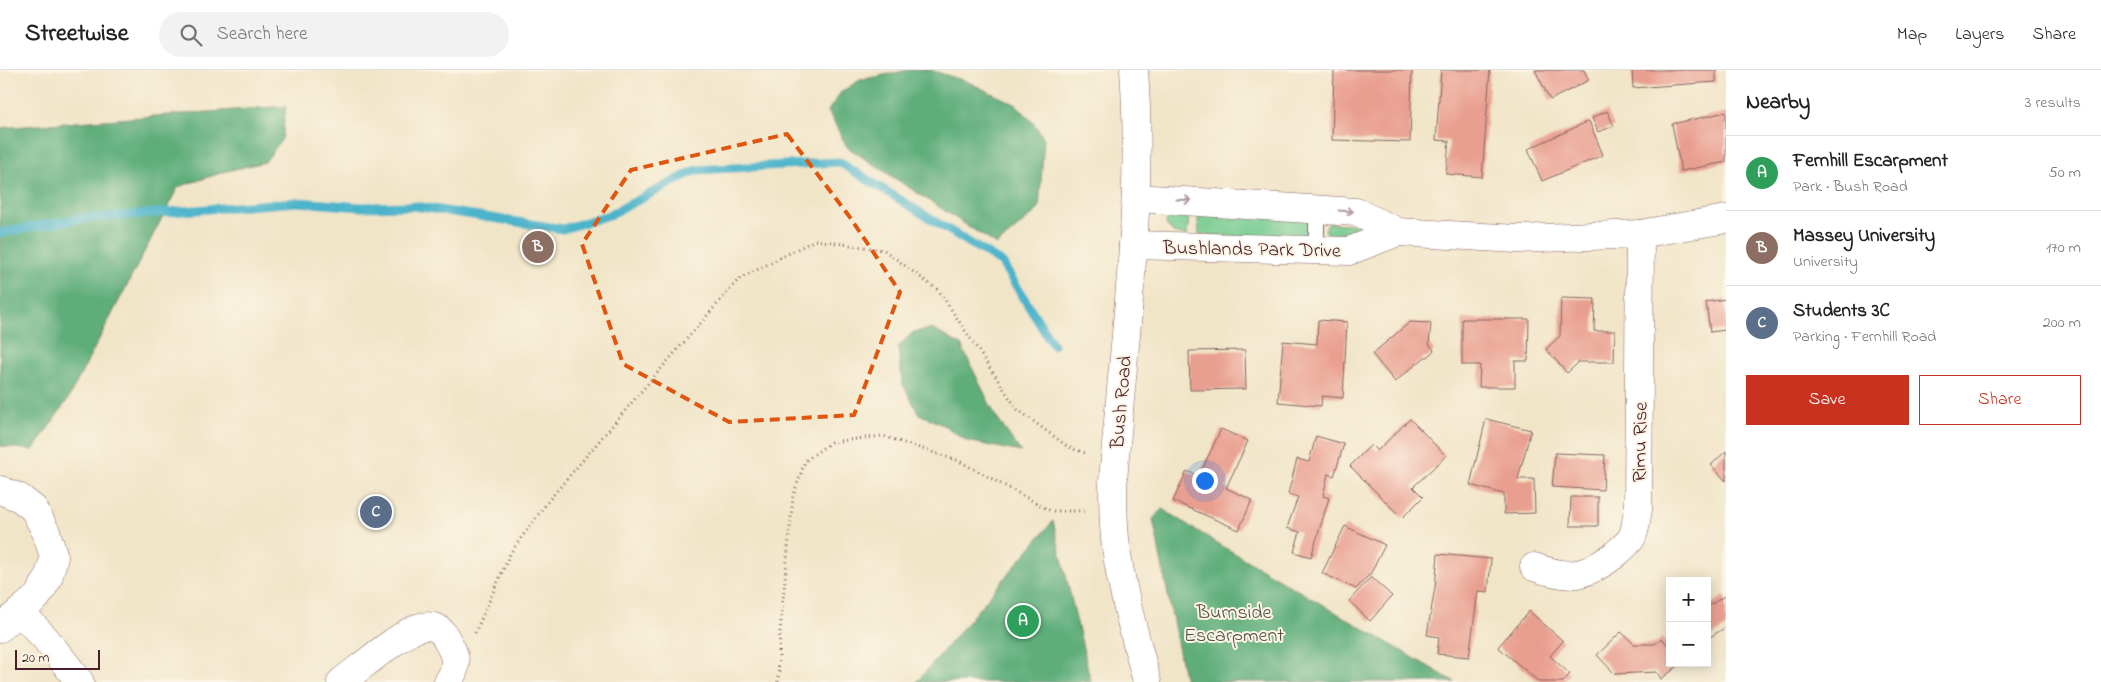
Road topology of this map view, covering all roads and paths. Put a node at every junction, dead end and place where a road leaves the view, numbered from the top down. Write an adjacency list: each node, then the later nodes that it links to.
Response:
1 (1134, 70): 3 (street, Bush Road)
2 (1145, 70): 3 (street, Bush Road)
3 (1138, 118): 4 (street, Bush Road)
4 (1136, 198): 5 (street, Bushlands Park Drive, one-way to 5); 9 (street, Bush Road)
5 (1317, 209): 7 (street, Bushlands Park Drive, one-way to 7); 10 (lane)
6 (1726, 219): 8 (street, Bushlands Park Drive)
7 (1398, 232): 8 (street, Bushlands Park Drive); 10 (street, Bushlands Park Drive)
8 (1640, 234): 14 (street, Rimu Rise)
9 (1133, 245): 10 (street, Bushlands Park Drive); 11 (street, Bush Road)
10 (1316, 250)
11 (1115, 462): 13 (street, Bush Road); 16 (path)
12 (0, 490): 15 (street)
13 (1114, 511): 19 (path); 20 (street, Bush Road)
14 (1534, 567)
15 (10, 620): 17 (street)
16 (452, 676): 18 (street)
17 (80, 682)
18 (341, 682)
19 (778, 682)
20 (1147, 682)

